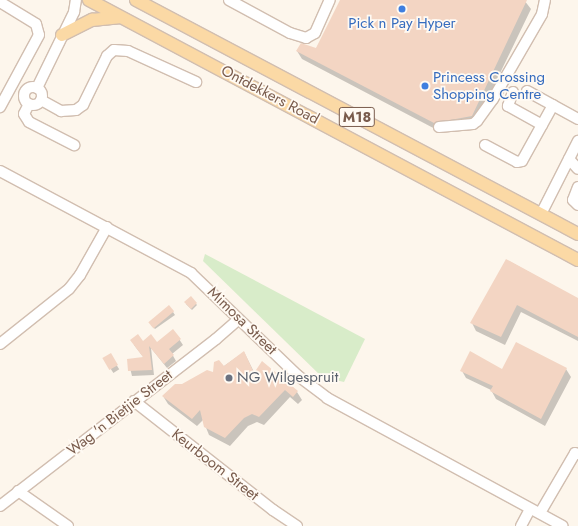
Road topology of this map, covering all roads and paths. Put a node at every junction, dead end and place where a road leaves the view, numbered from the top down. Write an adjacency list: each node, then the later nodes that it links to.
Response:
1 (76, 0): 9 (street)
2 (85, 0): 9 (street)
3 (89, 0): 10 (main road, Ontdekkers Road / M18)
4 (229, 0): 5 (street)
5 (330, 0)
6 (545, 0): 24 (street)
7 (140, 1): 33 (main road, Ontdekkers Road / M18)
8 (0, 2): 13 (street)
9 (74, 12): 11 (street)
10 (122, 18): 11 (main road); 36 (main road, Ontdekkers Road / M18)
11 (62, 35): 14 (street)
12 (196, 82): 18 (street)
13 (12, 85): 16 (street); 21 (street)
14 (37, 88): 16 (street); 18 (street)
15 (527, 91): 20 (street)
16 (25, 92): 19 (street)
17 (513, 92): 23 (street)
18 (41, 100): 19 (street)
19 (29, 104): 26 (street)
20 (553, 105): 22 (street); 23 (street)
21 (0, 107)
22 (578, 119)
23 (542, 125): 27 (street)
24 (439, 128)
25 (578, 141): 28 (street)
26 (74, 145)
27 (485, 145)
28 (569, 159): 29 (street); 33 (street)
29 (578, 169)
30 (0, 171): 34 (street, Mimosa Street)
31 (578, 187): 32 (street)
32 (578, 205)
33 (541, 214): 35 (main road, Ontdekkers Road / M18)
34 (107, 227): 37 (street, Mimosa Street); 38 (street)
35 (578, 234)
36 (578, 260)
37 (239, 319): 39 (street, Wag 'n Bietjie Street); 43 (street, Mimosa Street)
38 (0, 344)
39 (134, 401): 41 (street, Wag 'n Bietjie Street); 46 (street, Keurboom Street)
40 (578, 454): 44 (street)
41 (18, 491): 42 (street, Wag 'n Bietjie Street); 45 (street)
42 (0, 506)
43 (530, 509): 44 (street, Mimosa Street); 47 (street)
44 (540, 513): 48 (street, Mimosa Street)
45 (68, 526)
46 (297, 526)
47 (521, 526)
48 (563, 526)

